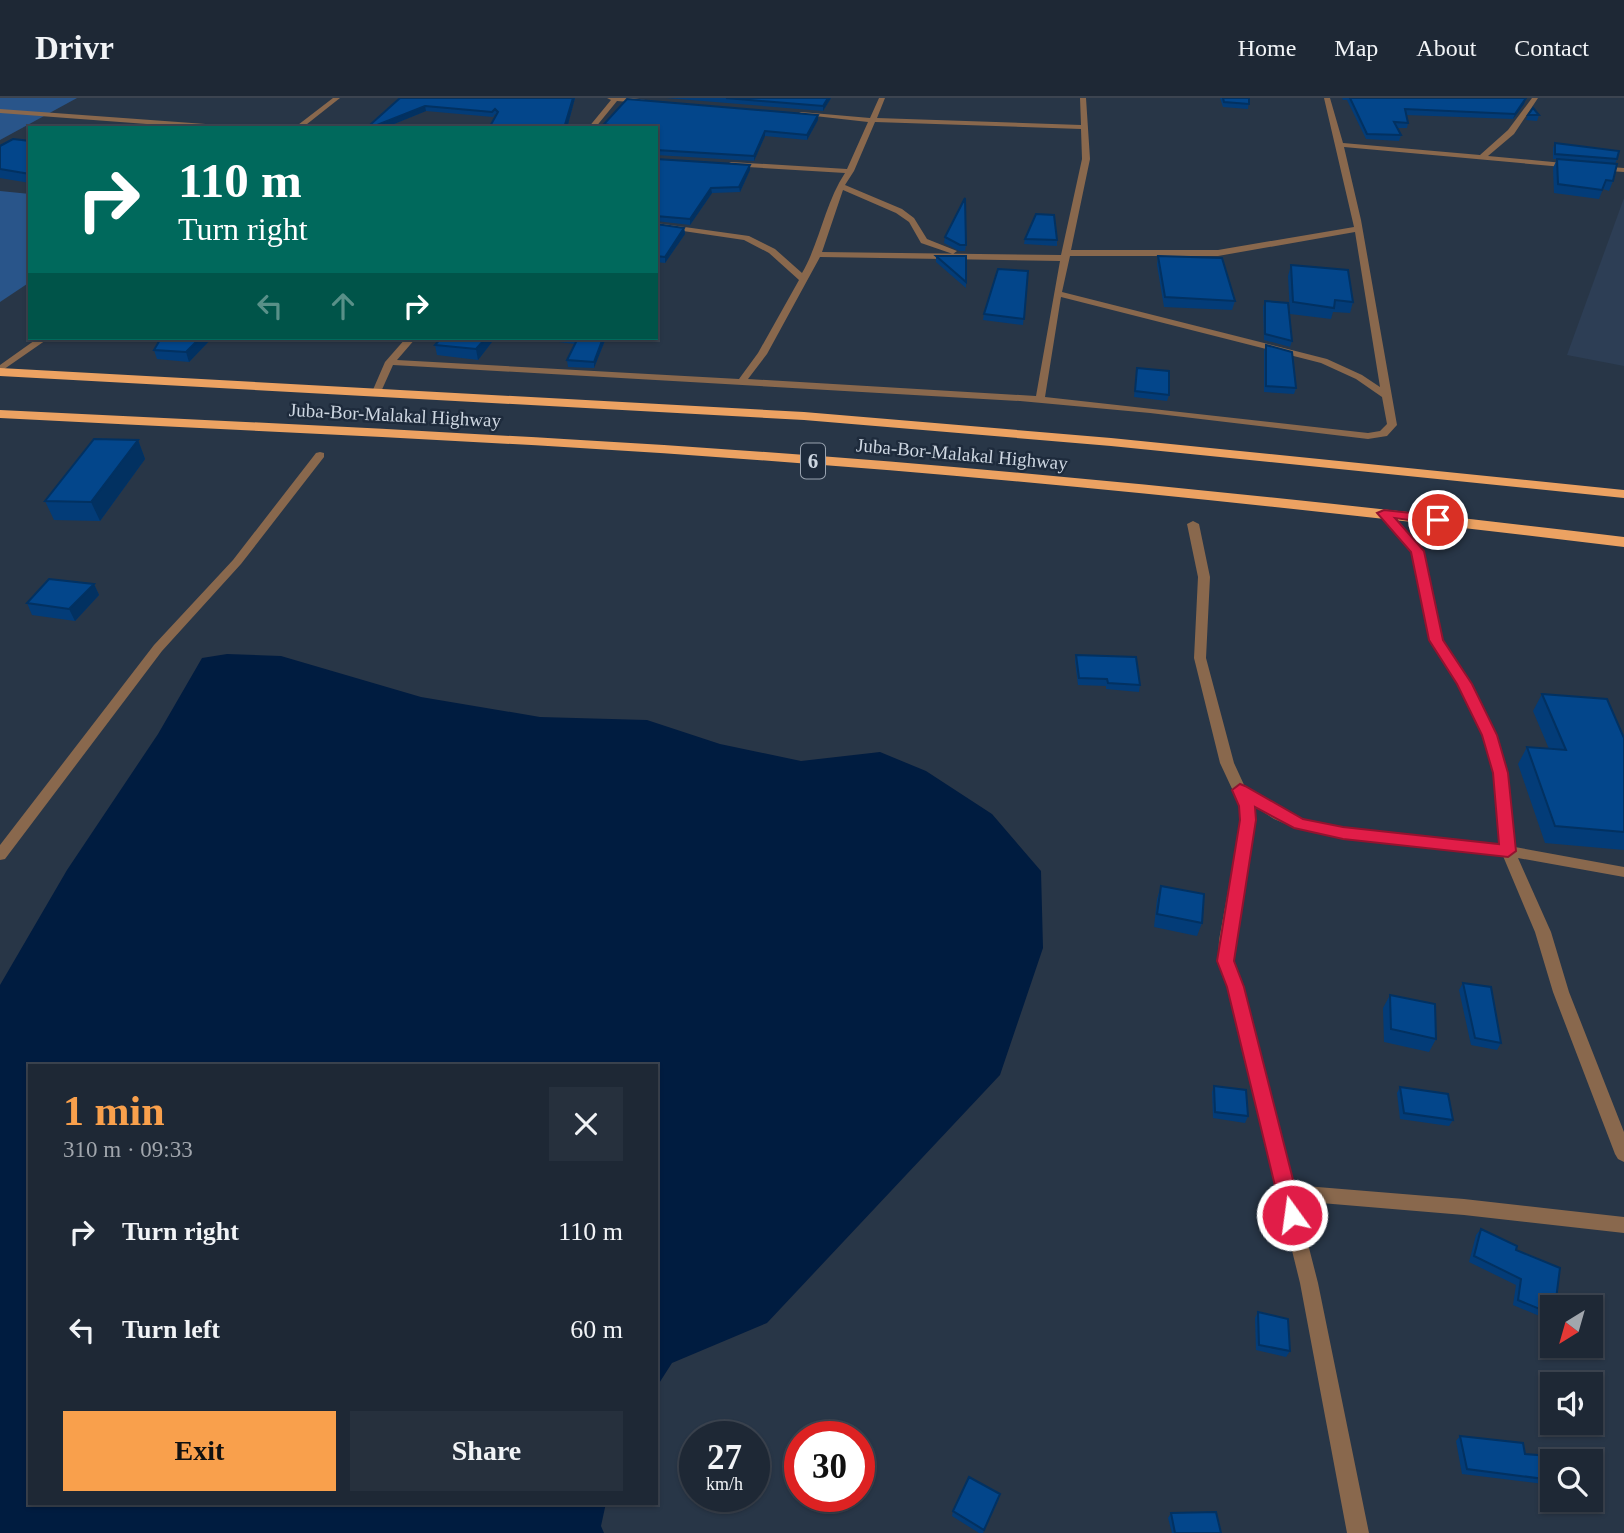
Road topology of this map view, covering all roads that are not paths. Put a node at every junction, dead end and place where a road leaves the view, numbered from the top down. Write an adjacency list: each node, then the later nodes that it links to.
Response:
1 (337, 98): 12 (street)
2 (614, 98): 7 (street); 13 (street)
3 (882, 98): 10 (street)
4 (1083, 98): 14 (street)
5 (1327, 98): 15 (street)
6 (1535, 98): 16 (street)
7 (669, 103)
8 (0, 111): 11 (street)
9 (791, 113): 10 (street)
10 (872, 120): 14 (street); 19 (street)
11 (206, 126)
12 (300, 126)
13 (593, 126)
14 (1083, 127): 24 (street)
15 (1342, 145): 16 (street); 22 (street)
16 (1481, 159): 18 (street)
17 (725, 164): 19 (street)
18 (1624, 170)
19 (850, 171): 20 (street)
20 (840, 186): 23 (street); 25 (street)
21 (658, 225): 26 (street)
22 (1358, 229): 24 (street); 34 (street)
23 (817, 254): 25 (street); 26 (street)
24 (1067, 255): 25 (street); 27 (street)
25 (978, 257)
26 (803, 279): 32 (street)
27 (1058, 294): 34 (street); 35 (street)
28 (41, 340): 31 (street)
29 (409, 340): 30 (street)
30 (390, 362): 32 (street); 33 (street)
31 (0, 370): 33 (highway, Juba-Bor-Malakal Highway / 6)
32 (742, 382): 35 (street)
33 (377, 392): 38 (highway, Juba-Bor-Malakal Highway / 6)
34 (1386, 395): 35 (street)
35 (1040, 400)
36 (0, 414): 39 (highway, Juba-Bor-Malakal Highway / 6)
37 (320, 455): 44 (street)
38 (1624, 494)
39 (1384, 513): 41 (highway, Juba-Bor-Malakal Highway / 6); 43 (street)
40 (1193, 524): 42 (street)
41 (1624, 542)
42 (1240, 790): 43 (street); 47 (street)
43 (1508, 851): 45 (street); 46 (street)
44 (0, 855)
45 (1624, 872)
46 (1624, 1154)
47 (1286, 1192): 48 (street); 49 (street)
48 (1624, 1225)
49 (1358, 1533)

